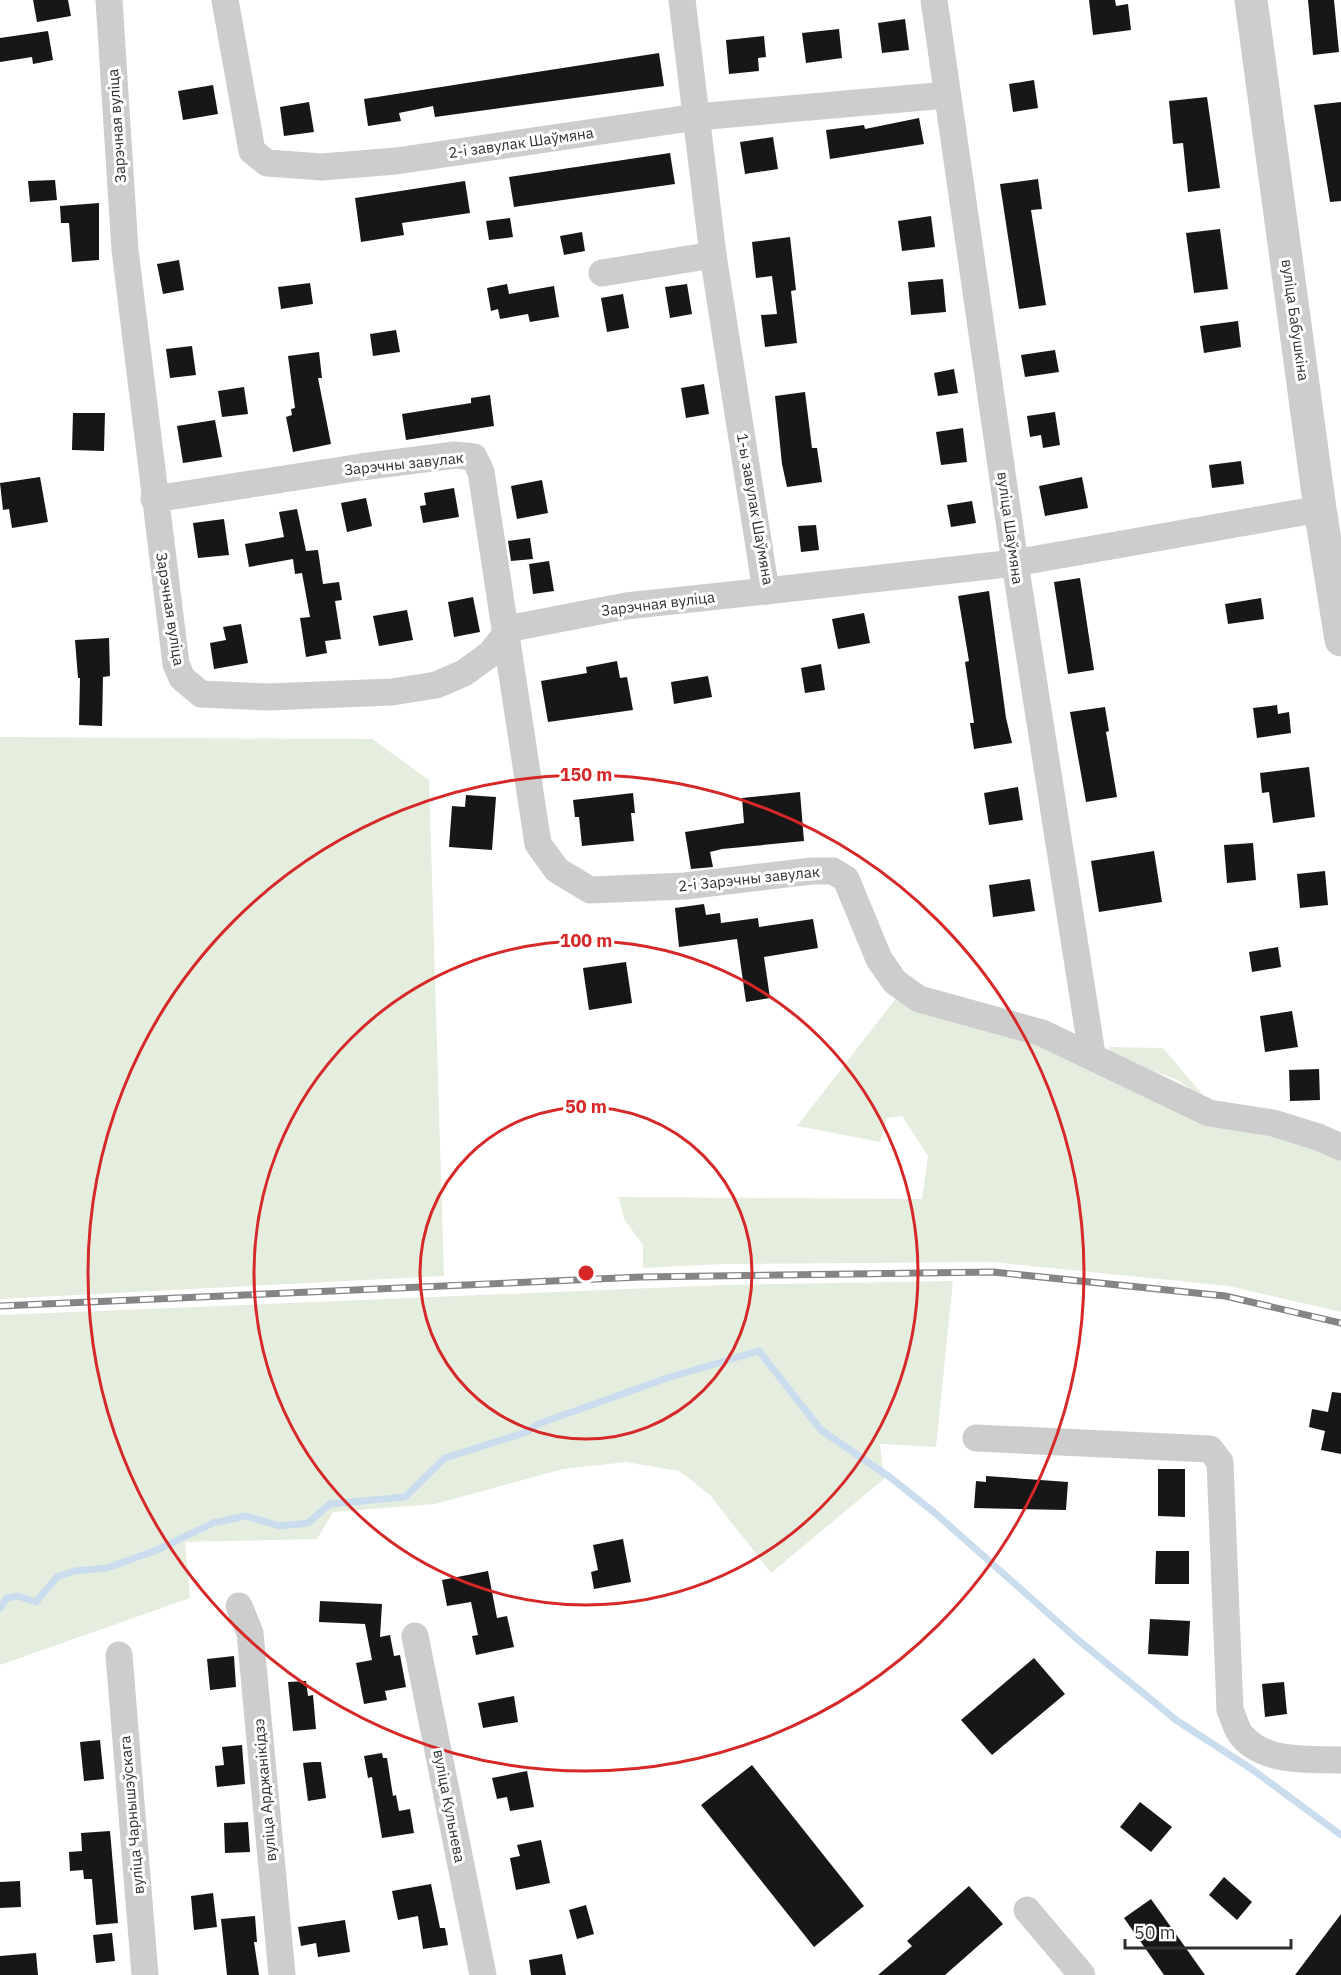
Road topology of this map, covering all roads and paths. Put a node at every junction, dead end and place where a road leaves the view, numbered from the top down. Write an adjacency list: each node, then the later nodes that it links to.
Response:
1 (109, 0): 10 (street, Зарэчная вуліца)
2 (225, 0): 7 (street, 2-і завулак Шаўмяна)
3 (682, 0): 7 (street, 1-ы завулак Шаўмяна)
4 (934, 0): 6 (street, вуліца Шаўмяна)
5 (1251, 0): 11 (street, вуліца Бабушкіна)
6 (946, 95): 7 (street, 2-і завулак Шаўмяна); 12 (street, вуліца Шаўмяна)
7 (697, 117): 8 (street, 1-ы завулак Шаўмяна)
8 (713, 255): 9 (street); 13 (street, 1-ы завулак Шаўмяна)
9 (602, 273)
10 (154, 499): 14 (street, Зарэчны завулак); 14 (street, Зарэчная вуліца)
11 (1320, 509): 12 (street, 1-ы завулак Шаўмяна); 15 (street, вуліца Бабушкіна)
12 (1015, 563): 13 (street, 1-ы завулак Шаўмяна); 16 (street, вуліца Шаўмяна)
13 (766, 591): 14 (street, Зарэчная вуліца)
14 (505, 635): 16 (street, 2-і Зарэчны завулак)
15 (1341, 640)
16 (1092, 1054): 17 (street, 2-і Зарэчны завулак)
17 (1341, 1147)
18 (976, 1438): 22 (street)
19 (239, 1606): 25 (street, вуліца Арджанікідзэ)
20 (415, 1636): 26 (street, вуліца Кульнева)
21 (119, 1655): 24 (street, вуліца Чарнышэўскага)
22 (1341, 1760)
23 (1027, 1910): 27 (street)
24 (145, 1975)
25 (282, 1975)
26 (483, 1975)
27 (1082, 1975)

